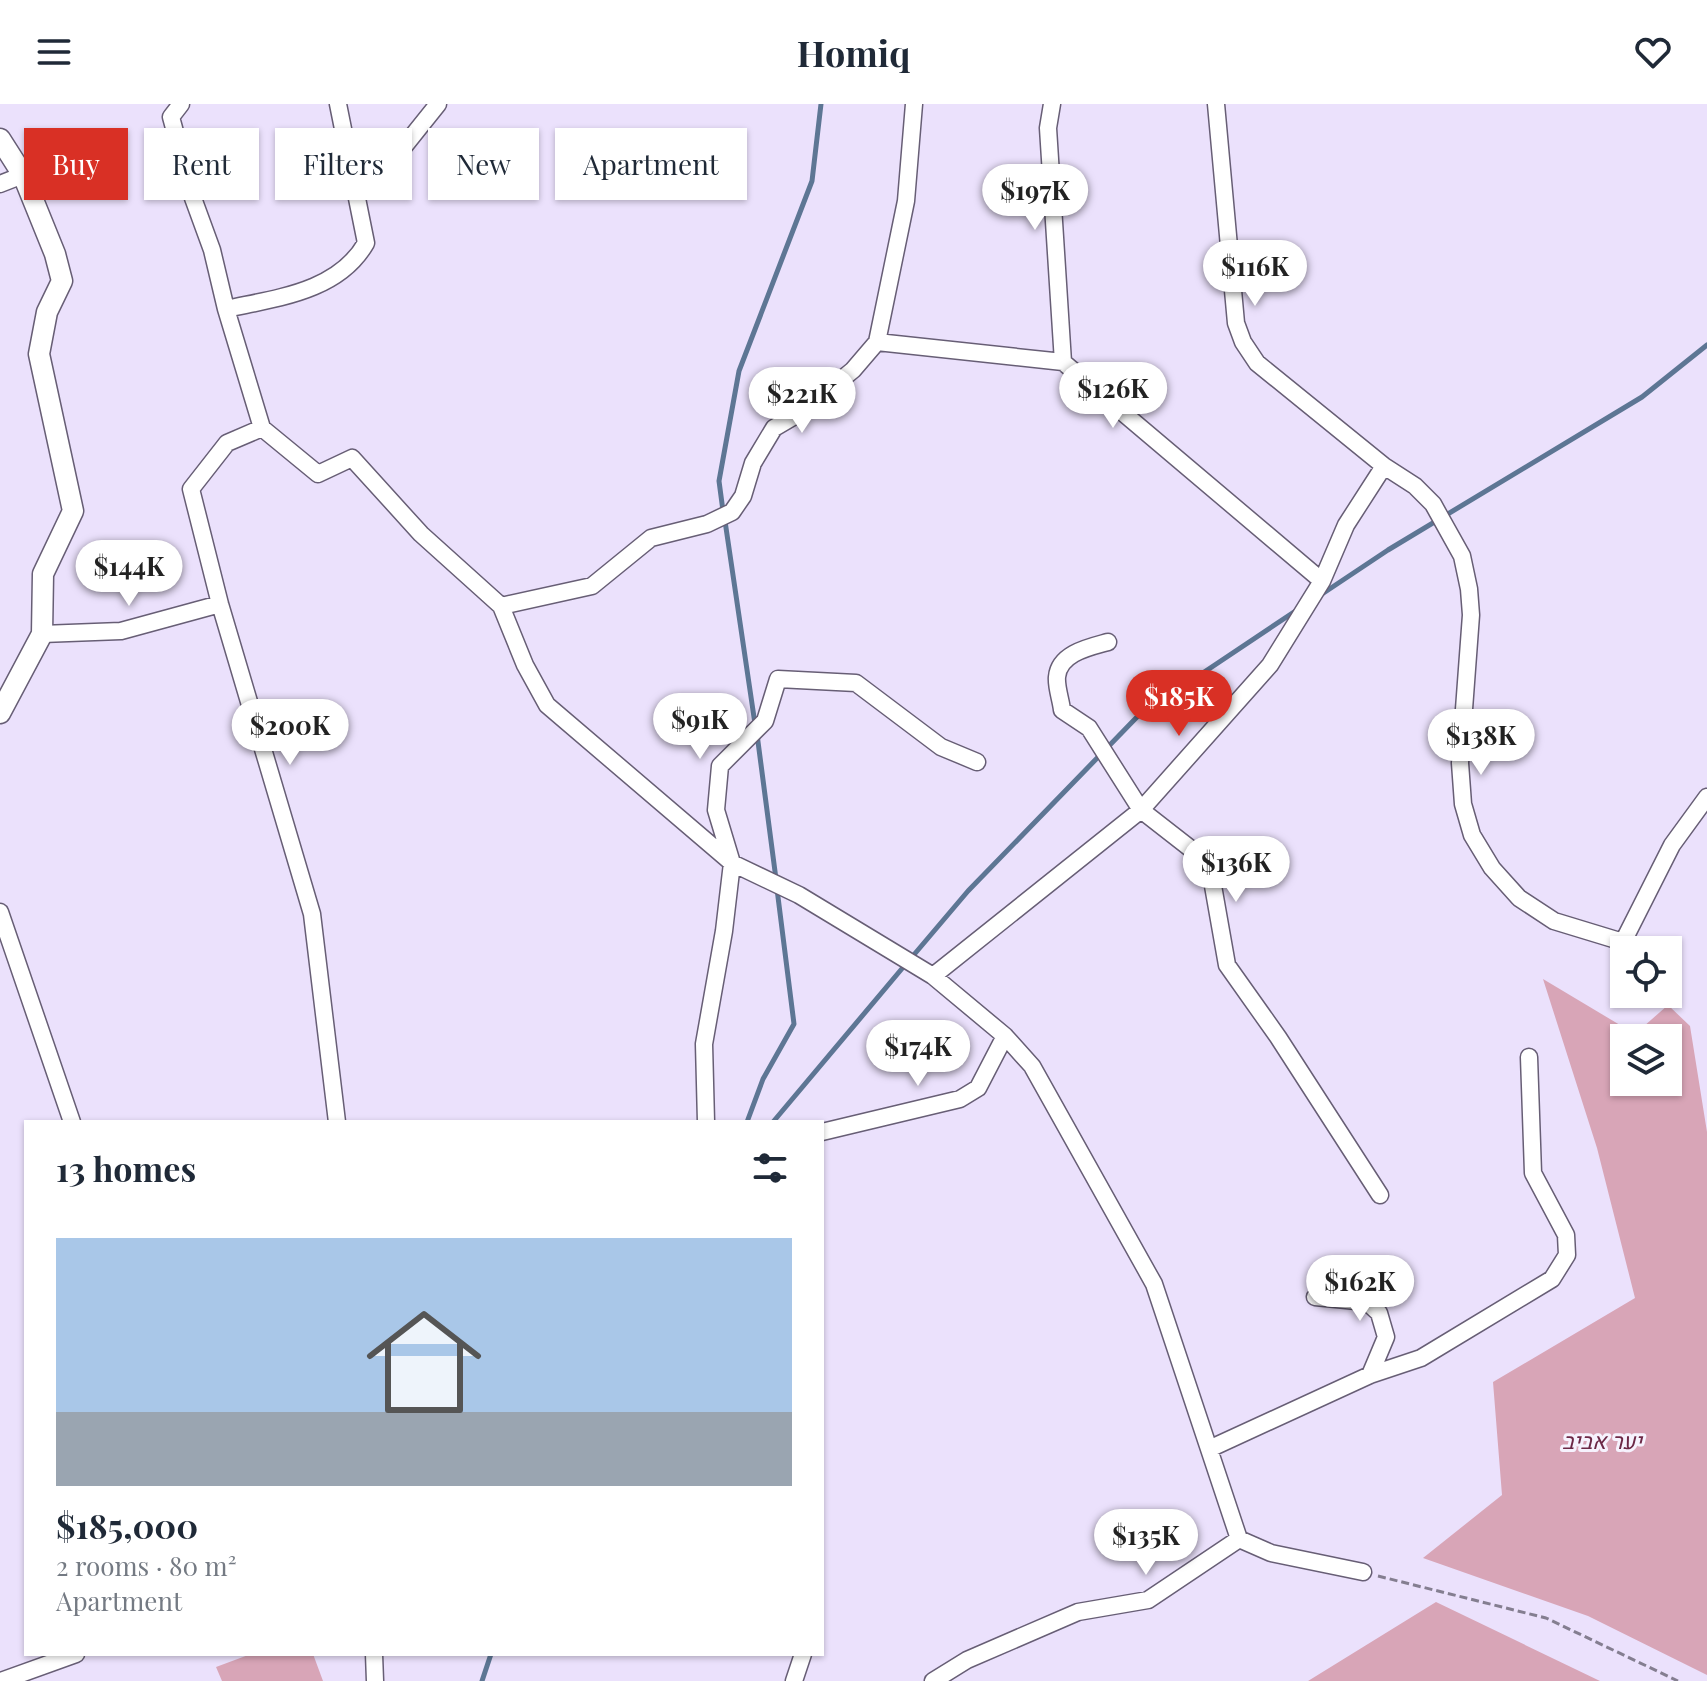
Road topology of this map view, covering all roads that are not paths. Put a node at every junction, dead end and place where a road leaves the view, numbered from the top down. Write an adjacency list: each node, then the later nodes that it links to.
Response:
1 (181, 104): 13 (street)
2 (338, 104): 7 (street)
3 (438, 104): 8 (street)
4 (914, 104): 14 (street)
5 (1052, 104): 15 (street)
6 (1216, 104): 17 (street)
7 (343, 128)
8 (412, 136)
9 (0, 139): 10 (street)
10 (23, 175): 11 (street); 21 (street)
11 (0, 184)
12 (357, 200): 13 (street)
13 (226, 309): 16 (street)
14 (877, 342): 15 (street); 20 (street)
15 (1063, 362): 18 (street)
16 (262, 428): 19 (street); 20 (street)
17 (1384, 466): 18 (street); 25 (street)
18 (1322, 581): 26 (street)
19 (220, 604): 21 (street); 33 (street)
20 (501, 606): 27 (street)
21 (42, 634): 23 (street)
22 (1108, 642): 26 (street)
23 (0, 713)
24 (977, 762): 27 (street)
25 (1707, 797)
26 (1141, 810): 29 (street); 36 (street)
27 (732, 863): 29 (street); 34 (street)
28 (0, 912): 32 (street)
29 (933, 976): 30 (street)
30 (1005, 1036): 35 (street); 39 (street)
31 (1529, 1057): 38 (street)
32 (71, 1120)
33 (337, 1120)
34 (706, 1120)
35 (824, 1132)
36 (1380, 1195)
37 (1315, 1297): 38 (street)
38 (1370, 1375): 39 (street)
39 (1209, 1449): 40 (street)
40 (1239, 1539): 41 (street); 48 (street)
41 (1363, 1572)
42 (70, 1656): 45 (street)
43 (374, 1656): 46 (street)
44 (802, 1656): 47 (street)
45 (1, 1681)
46 (375, 1681)
47 (794, 1681)
48 (933, 1681)

